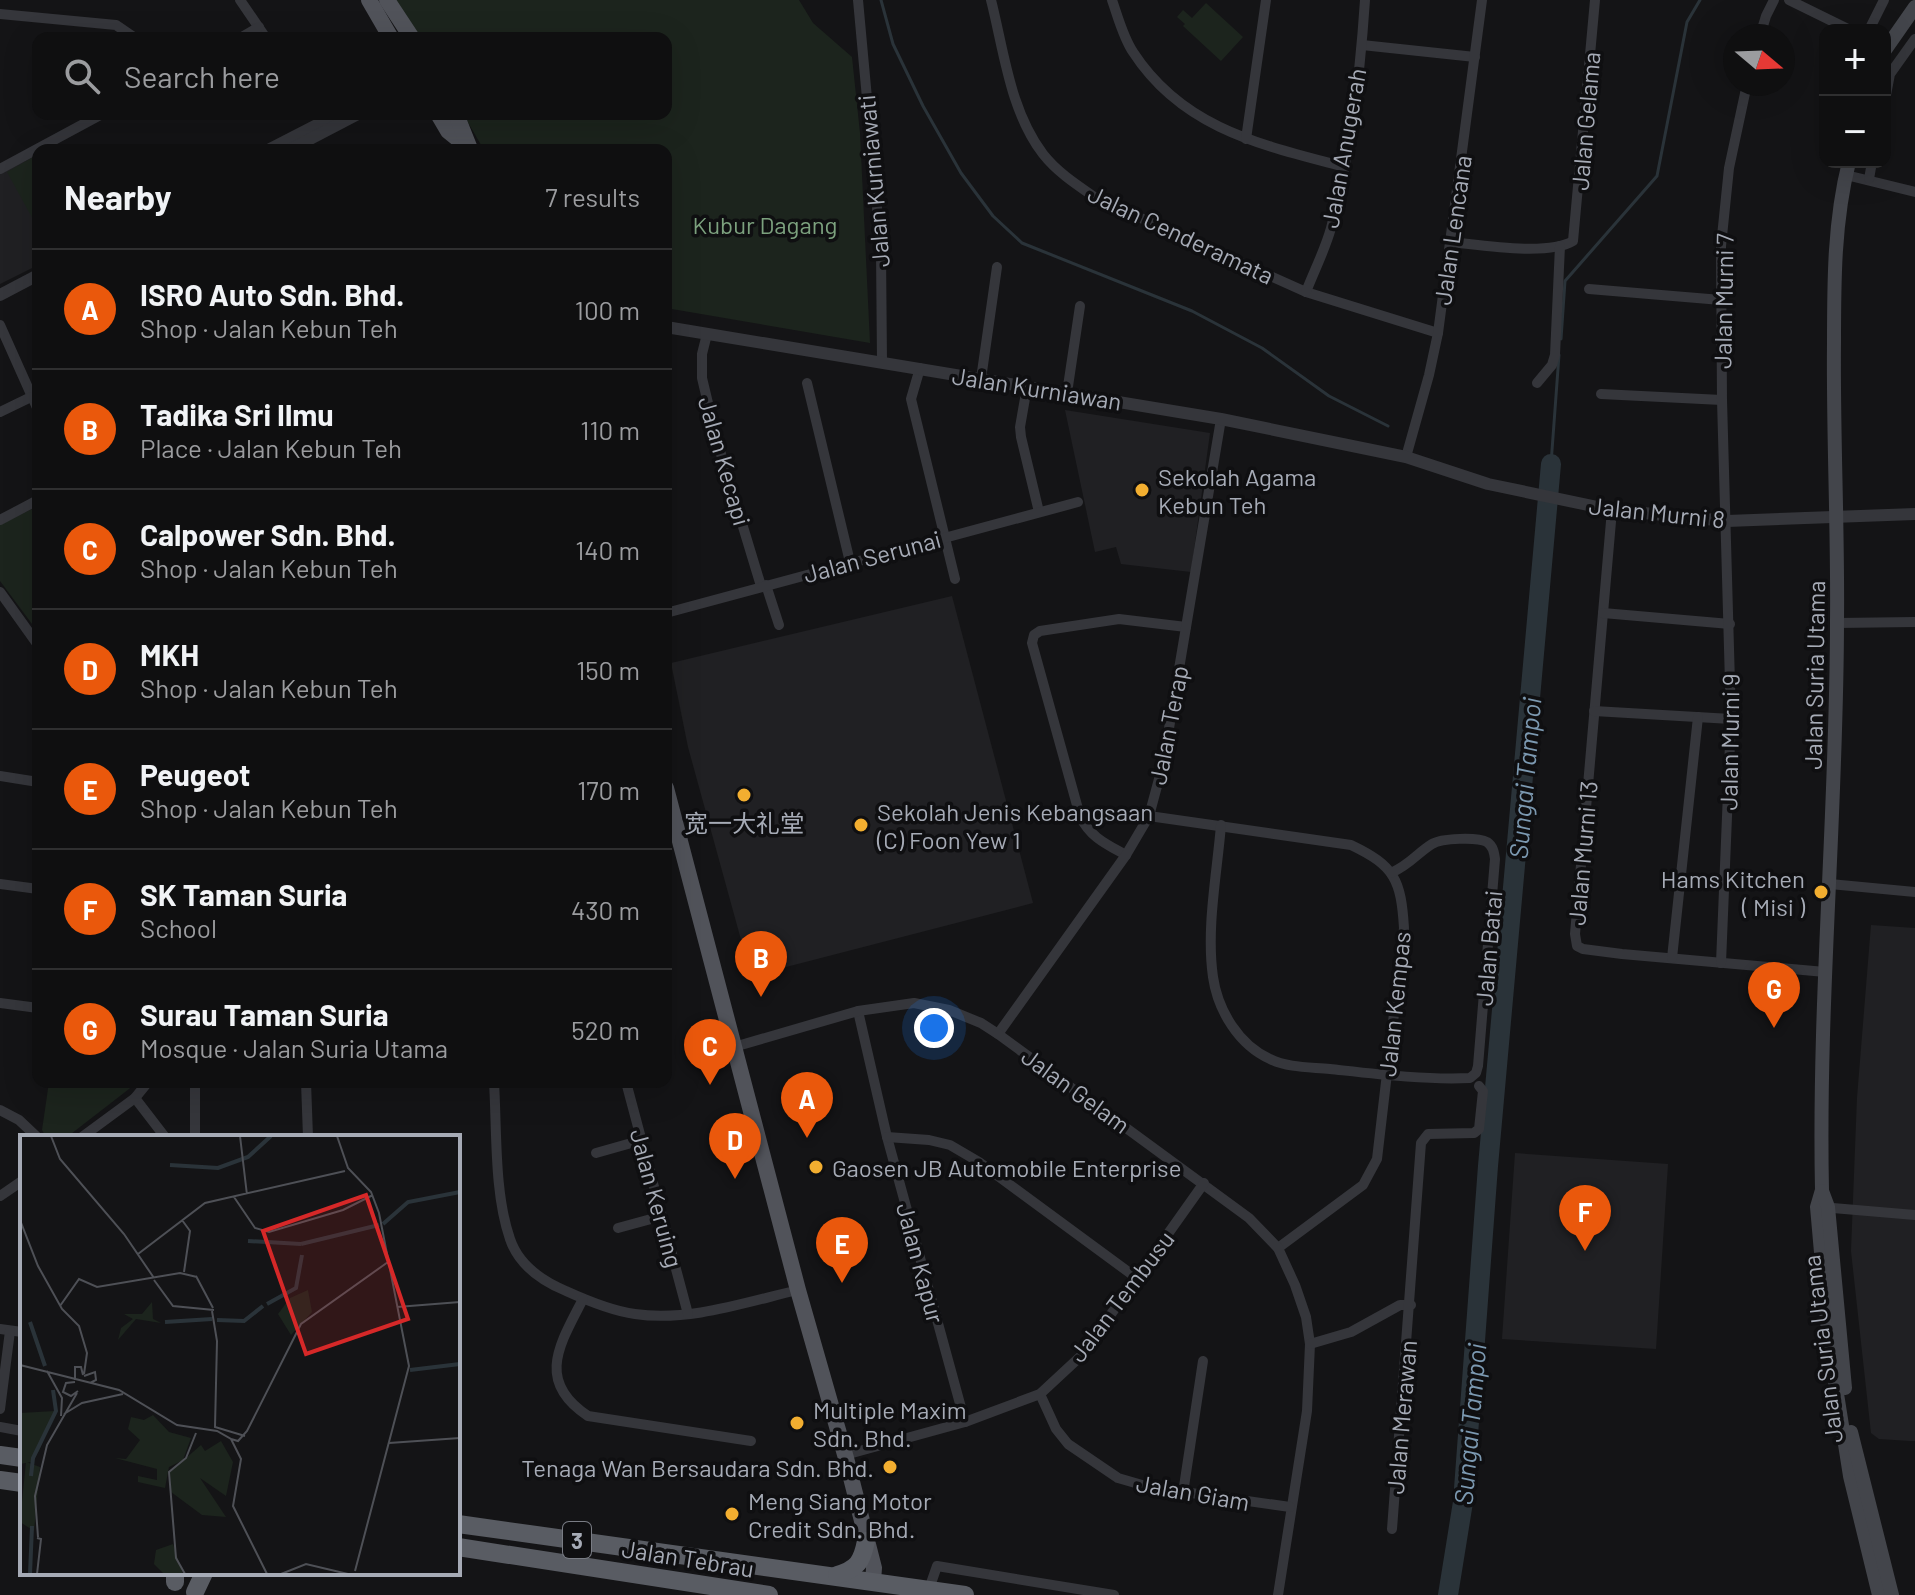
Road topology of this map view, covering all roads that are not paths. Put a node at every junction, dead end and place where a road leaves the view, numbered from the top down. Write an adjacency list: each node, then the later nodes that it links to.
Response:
1 (240, 0): 19 (street)
2 (369, 0): 23 (main road)
3 (387, 0): 24 (main road)
4 (858, 0): 62 (street, Jalan Kurniawati)
5 (991, 0): 54 (street, Jalan Cenderamata)
6 (1112, 0): 36 (street)
7 (1266, 0): 36 (street)
8 (1365, 0): 27 (street, Jalan Anugerah)
9 (1482, 0): 28 (street, Jalan Lencana)
10 (1595, 0): 50 (street, Jalan Gelama)
11 (1774, 0): 16 (street)
12 (1789, 0): 17 (street)
13 (1884, 0): 18 (street)
14 (1915, 7): 26 (main road)
15 (0, 14): 20 (street)
16 (1764, 24)
17 (1838, 24)
18 (1872, 24)
19 (259, 27): 21 (street); 22 (street)
20 (126, 32)
21 (250, 32)
22 (262, 32)
23 (400, 32)
24 (403, 32)
25 (1915, 39): 30 (street)
26 (1891, 41)
27 (1362, 45): 28 (street); 43 (street, Jalan Anugerah)
28 (1475, 57): 49 (street, Jalan Lencana)
29 (1745, 96): 56 (street, Jalan Murni 7)
30 (1886, 96)
31 (91, 120): 37 (street)
32 (315, 120): 38 (street)
33 (346, 120): 39 (street)
34 (442, 120): 40 (main road)
35 (458, 120): 41 (main road)
36 (1246, 139): 43 (street)
37 (46, 144)
38 (277, 144)
39 (300, 144)
40 (464, 144)
41 (468, 144)
42 (32, 152): 46 (street)
43 (1345, 167): 54 (street, Jalan Anugerah)
44 (1848, 168): 47 (street); 80 (main road, Jalan Suria Utama)
45 (1871, 168): 47 (street)
46 (0, 169)
47 (1869, 179): 48 (street)
48 (1915, 192)
49 (1451, 242): 50 (street); 60 (street, Jalan Lencana)
50 (1560, 246): 66 (street)
51 (997, 267): 64 (street)
52 (32, 278): 55 (street)
53 (1589, 289): 56 (street)
54 (1306, 292): 60 (street, Jalan Cenderamata)
55 (0, 295)
56 (1721, 300): 71 (street, Jalan Murni 7)
57 (1080, 306): 68 (street)
58 (0, 325): 70 (street)
59 (672, 328): 61 (street, Jalan Kurniawan)
60 (1438, 333): 74 (street, Jalan Lencana)
61 (707, 334): 62 (street, Jalan Kurniawan); 86 (street, Jalan Kecapi)
62 (882, 362): 63 (street, Jalan Kurniawan)
63 (920, 368): 64 (street, Jalan Kurniawan); 83 (street)
64 (981, 379): 67 (street, Jalan Kurniawan)
65 (807, 383): 84 (street)
66 (1537, 383)
67 (1027, 387): 68 (street, Jalan Kurniawan); 78 (street)
68 (1067, 393): 73 (street, Jalan Kurniawan)
69 (1601, 394): 71 (street)
70 (31, 397): 72 (street)
71 (1722, 400): 82 (street, Jalan Murni 7)
72 (0, 412)
73 (1221, 419): 74 (street, Jalan Kurniawan); 94 (street, Jalan Terap)
74 (1406, 457): 77 (street, Jalan Murni 8)
75 (1078, 502): 78 (street, Jalan Serunai)
76 (32, 503): 81 (street)
77 (1612, 510): 82 (street, Jalan Murni 8); 89 (street, Jalan Murni 13)
78 (1039, 512): 83 (street, Jalan Serunai)
79 (1915, 514): 80 (street, Jalan Murni 8)
80 (1835, 516): 82 (street, Jalan Murni 8); 91 (main road, Jalan Suria Utama)
81 (0, 520)
82 (1727, 521): 92 (street, Jalan Murni 9)
83 (945, 536): 84 (street, Jalan Serunai); 85 (street)
84 (850, 562): 86 (street, Jalan Serunai)
85 (955, 579)
86 (764, 585): 88 (street, Jalan Serunai); 93 (street, Jalan Kecapi)
87 (0, 592): 95 (street)
88 (672, 611)
89 (1603, 613): 92 (street); 96 (street, Jalan Murni 13)
90 (1915, 622): 91 (street)
91 (1837, 623): 107 (main road, Jalan Suria Utama)
92 (1730, 624): 98 (street, Jalan Murni 9)
93 (779, 625)
94 (1186, 627): 102 (street, Jalan Terap); 104 (street)
95 (32, 637)
96 (1594, 711): 97 (street); 110 (street, Jalan Murni 13)
97 (1698, 717): 98 (street); 110 (street)
98 (1731, 719): 111 (street, Jalan Murni 9)
99 (0, 776): 100 (street)
100 (32, 781)
101 (672, 811): 117 (main road)
102 (1149, 816): 103 (street); 104 (street, Jalan Terap)
103 (1221, 825): 105 (street); 118 (street)
104 (1126, 855): 116 (street, Jalan Terap)
105 (1391, 873): 118 (street, Jalan Kempas); 118 (street, Jalan Batai)
106 (0, 884): 108 (street)
107 (1830, 884): 109 (street); 112 (main road, Jalan Suria Utama)
108 (32, 888)
109 (1915, 892)
110 (1672, 958): 111 (street, Jalan Murni 13)
111 (1721, 963): 112 (street, Jalan Murni 13)
112 (1825, 972): 138 (main road, Jalan Suria Utama)
113 (0, 1003): 114 (street)
114 (32, 1007)
115 (858, 1011): 116 (street, Jalan Gelam); 117 (street, Jalan Gelam); 132 (street, Jalan Kapur)
116 (998, 1034): 136 (street, Jalan Gelam)
117 (734, 1047): 144 (main road)
118 (1387, 1075): 142 (street, Jalan Kempas)
119 (1479, 1086): 146 (street, Jalan Merawan)
120 (143, 1088): 125 (street)
121 (195, 1088): 130 (street)
122 (306, 1088): 131 (street)
123 (494, 1088): 145 (street)
124 (628, 1088): 133 (street, Jalan Keruing)
125 (135, 1098): 128 (street); 129 (street)
126 (0, 1110): 127 (street)
127 (35, 1135)
128 (85, 1135)
129 (163, 1135)
130 (195, 1135)
131 (308, 1135)
132 (887, 1137): 143 (street); 153 (street, Jalan Kapur)
133 (642, 1140): 134 (street); 140 (street, Jalan Keruing)
134 (596, 1153)
135 (20, 1182): 137 (street)
136 (1204, 1183): 142 (street, Jalan Gelam); 143 (street, Jalan Tembusu)
137 (0, 1196)
138 (1823, 1207): 139 (street); 179 (main road, Jalan Suria Utama); 180 (main road, Jalan Suria Utama)
139 (1915, 1215)
140 (662, 1216): 141 (street); 147 (street, Jalan Keruing)
141 (618, 1228)
142 (1278, 1248): 149 (street, Jalan Gelam)
143 (1138, 1279): 151 (street, Jalan Tembusu)
144 (798, 1290): 147 (street); 158 (main road)
145 (583, 1299): 147 (street); 156 (street)
146 (1411, 1305): 149 (street, Jalan Merawan); 165 (street, Jalan Merawan)
147 (688, 1314)
148 (5, 1330): 152 (street)
149 (1310, 1344): 163 (street, Jalan Gelam)
150 (1203, 1361): 162 (street)
151 (1040, 1394): 153 (street, Jalan Tembusu); 162 (street, Jalan Giam)
152 (0, 1409)
153 (965, 1422): 158 (street, Jalan Tembusu)
154 (0, 1427): 155 (street)
155 (20, 1431)
156 (751, 1441)
157 (0, 1455): 159 (highway)
158 (845, 1457): 166 (main road); 171 (main road)
159 (20, 1458)
160 (0, 1480): 161 (highway)
161 (20, 1483)
162 (1183, 1493): 163 (street, Jalan Giam)
163 (1290, 1507): 178 (street, Jalan Gelam)
164 (460, 1524): 170 (highway, Jalan Tebrau / 3)
165 (1392, 1529)
166 (866, 1541): 170 (highway); 171 (main road)
167 (460, 1547): 169 (highway, Jalan Tebrau / 3)
168 (201, 1575): 173 (highway)
169 (641, 1575): 174 (highway); 175 (highway, Jalan Tebrau / 3)
170 (837, 1575): 171 (highway, Jalan Tebrau / 3)
171 (878, 1586): 172 (highway, Jalan Tebrau / 3)
172 (920, 1588): 176 (highway, Jalan Tebrau / 3); 177 (street)
173 (194, 1594)
174 (715, 1595)
175 (769, 1595)
176 (965, 1595)
177 (1114, 1595)
178 (1278, 1595)
179 (1879, 1595)
180 (1892, 1595)

